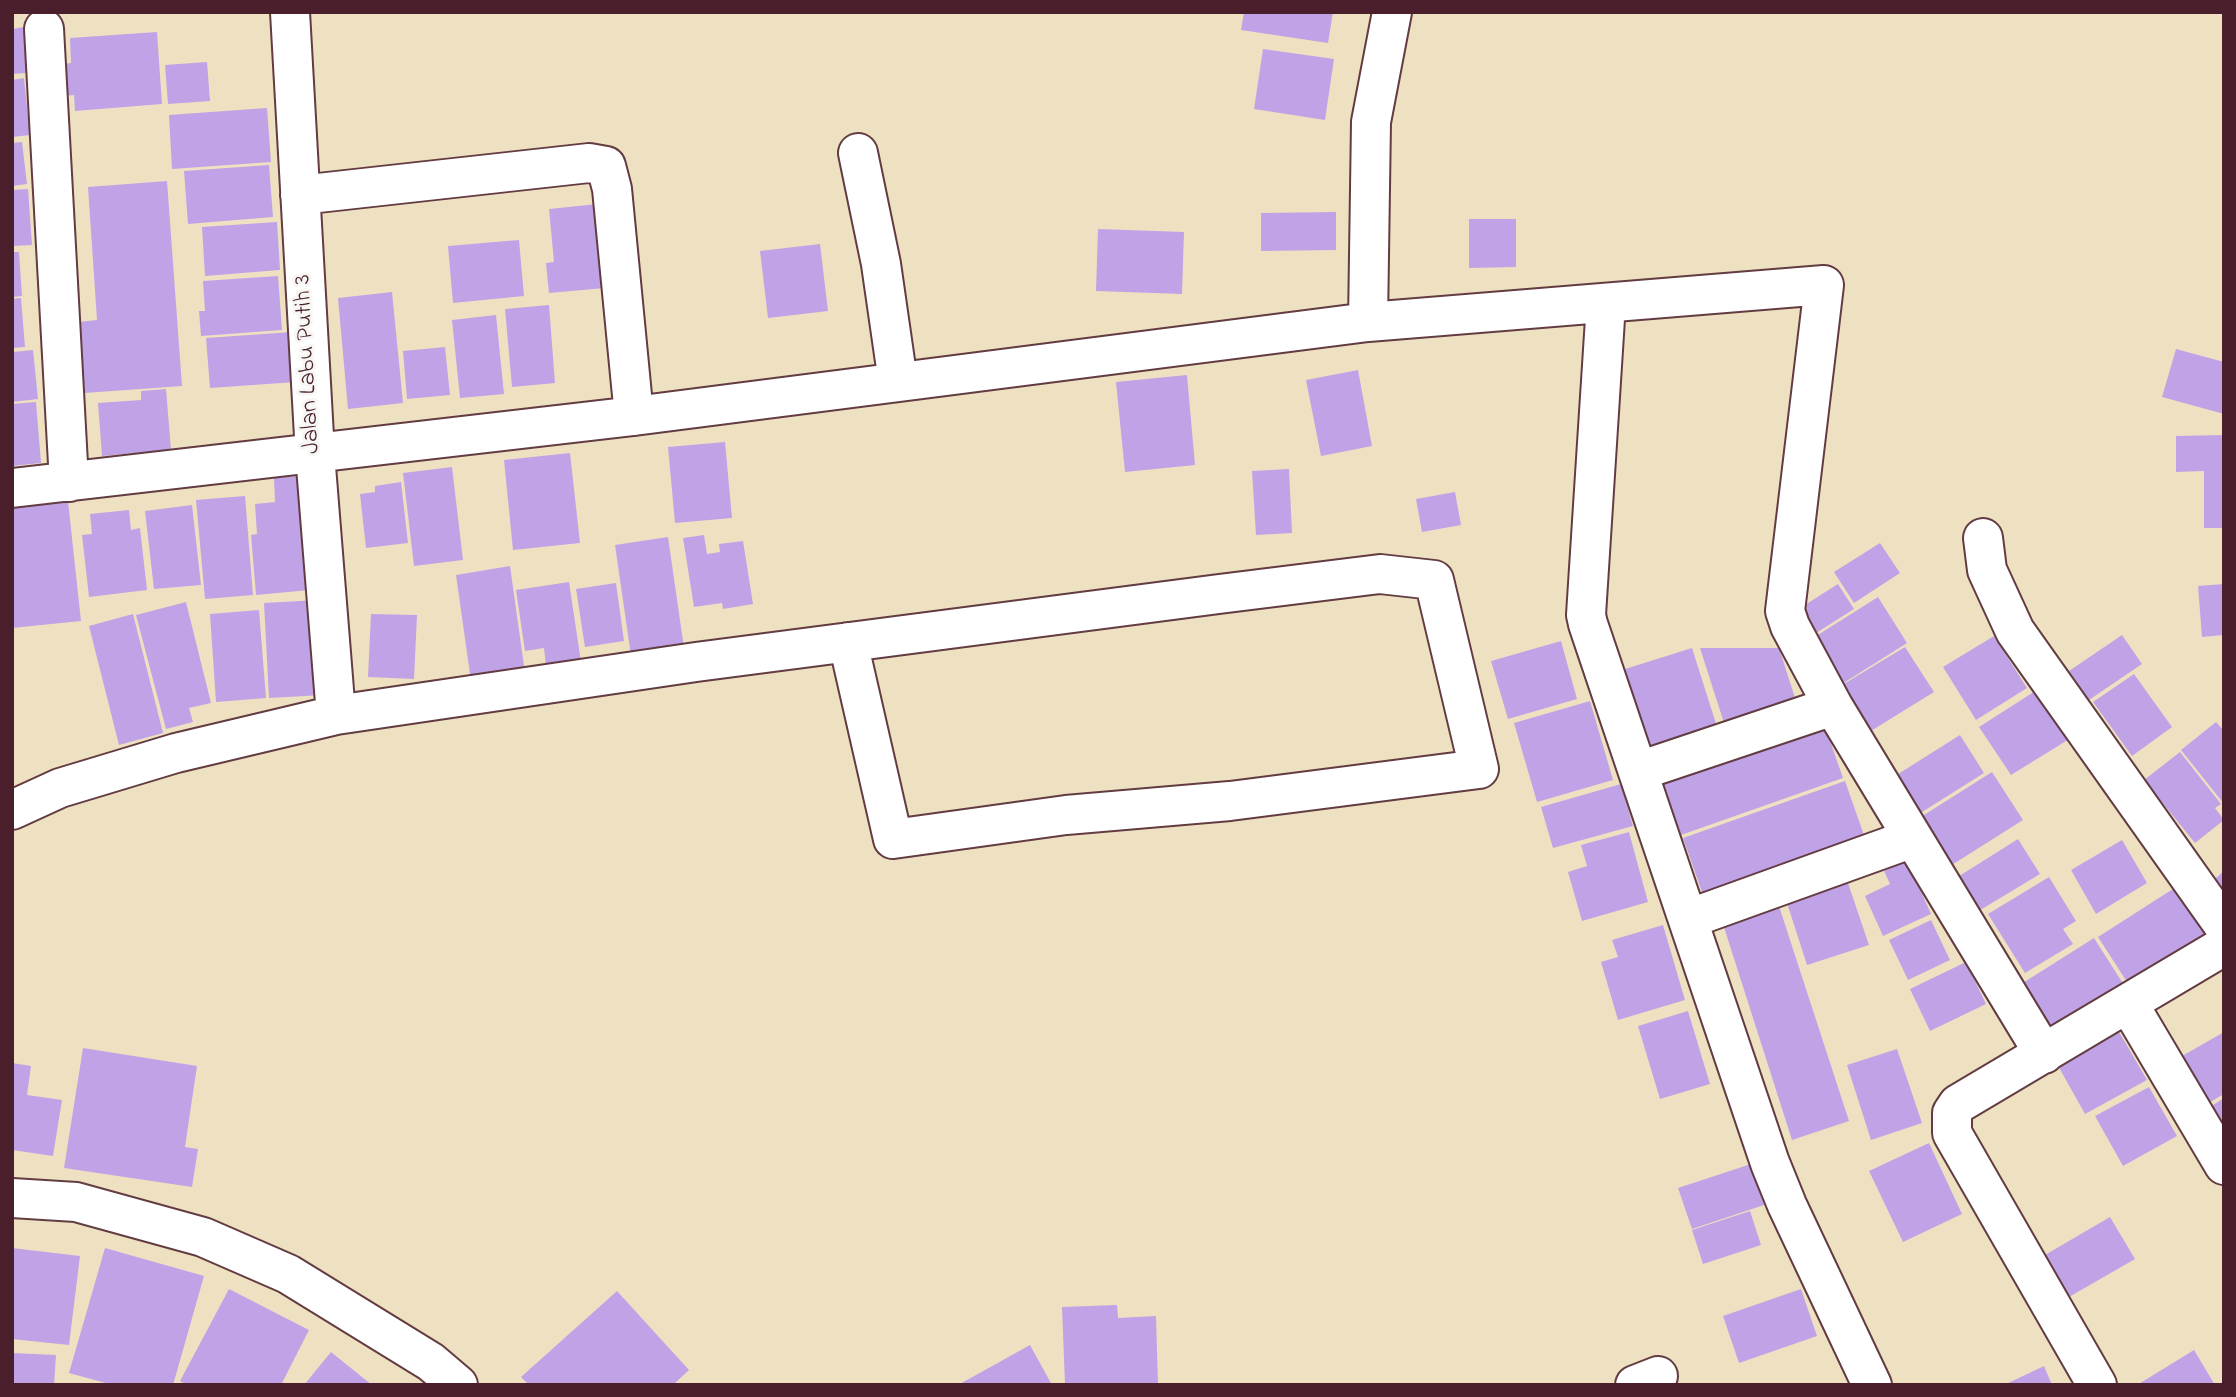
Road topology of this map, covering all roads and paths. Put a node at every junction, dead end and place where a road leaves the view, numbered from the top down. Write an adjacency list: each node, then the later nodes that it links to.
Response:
1 (290, 12): 5 (street, Jalan Labu Putih 3)
2 (1392, 12): 7 (street)
3 (44, 29): 11 (street)
4 (858, 153): 8 (street)
5 (300, 195): 9 (street); 10 (street, Jalan Labu Putih 3)
6 (1606, 303): 7 (street); 15 (street); 17 (street)
7 (1368, 322): 8 (street)
8 (898, 382): 9 (street)
9 (634, 416): 10 (street)
10 (315, 454): 11 (street); 16 (street, Jalan Labu Putih 3)
11 (69, 482): 12 (street)
12 (12, 488)
13 (1983, 538): 21 (street)
14 (848, 642): 14 (street); 16 (street)
15 (1833, 706): 17 (street); 19 (street)
16 (336, 715): 18 (street)
17 (1639, 771): 20 (street)
18 (12, 810)
19 (1913, 838): 20 (street); 24 (street)
20 (1688, 919): 28 (street)
21 (2224, 926)
22 (2224, 946): 23 (street)
23 (2128, 1003): 24 (street); 25 (street)
24 (2044, 1054): 29 (street)
25 (2224, 1165)
26 (12, 1198): 27 (street)
27 (458, 1385)
28 (1872, 1385)
29 (2097, 1385)

